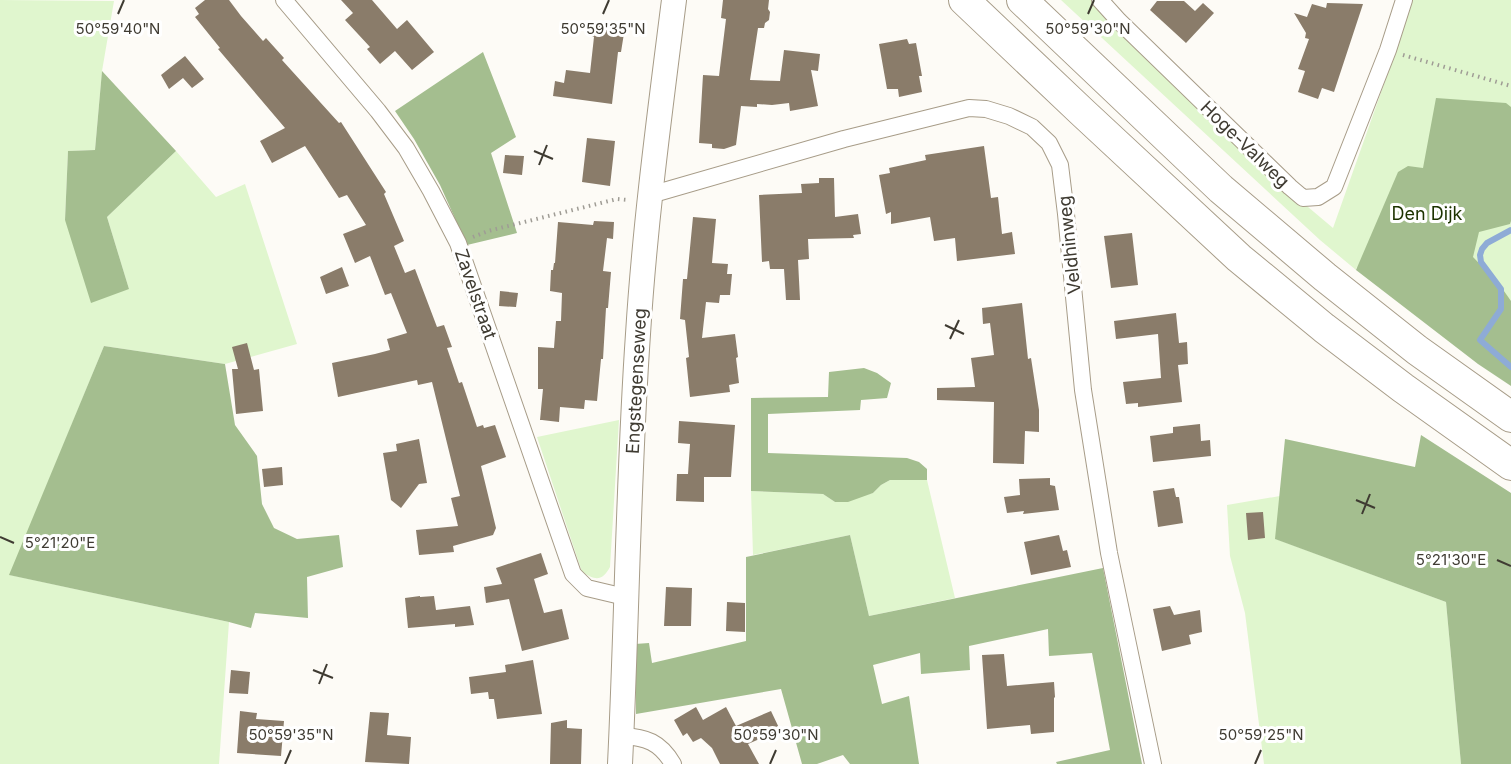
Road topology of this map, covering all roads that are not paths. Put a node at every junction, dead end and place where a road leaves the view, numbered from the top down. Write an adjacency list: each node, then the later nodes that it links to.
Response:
1 (284, 0): 10 (street, Zavelstraat)
2 (674, 0): 7 (street, Engstegenseweg)
3 (964, 0): 9 (highway)
4 (1022, 0): 8 (highway)
5 (1100, 0): 6 (street, Hoge-Valweg)
6 (1404, 0)
7 (650, 195): 10 (street, Engstegenseweg); 14 (street, Veldhinweg)
8 (1511, 417)
9 (1511, 465)
10 (625, 597): 11 (street, Engstegenseweg)
11 (622, 736): 12 (street, Engstegenseweg); 13 (street)
12 (620, 764)
13 (673, 764)
14 (1153, 764)

